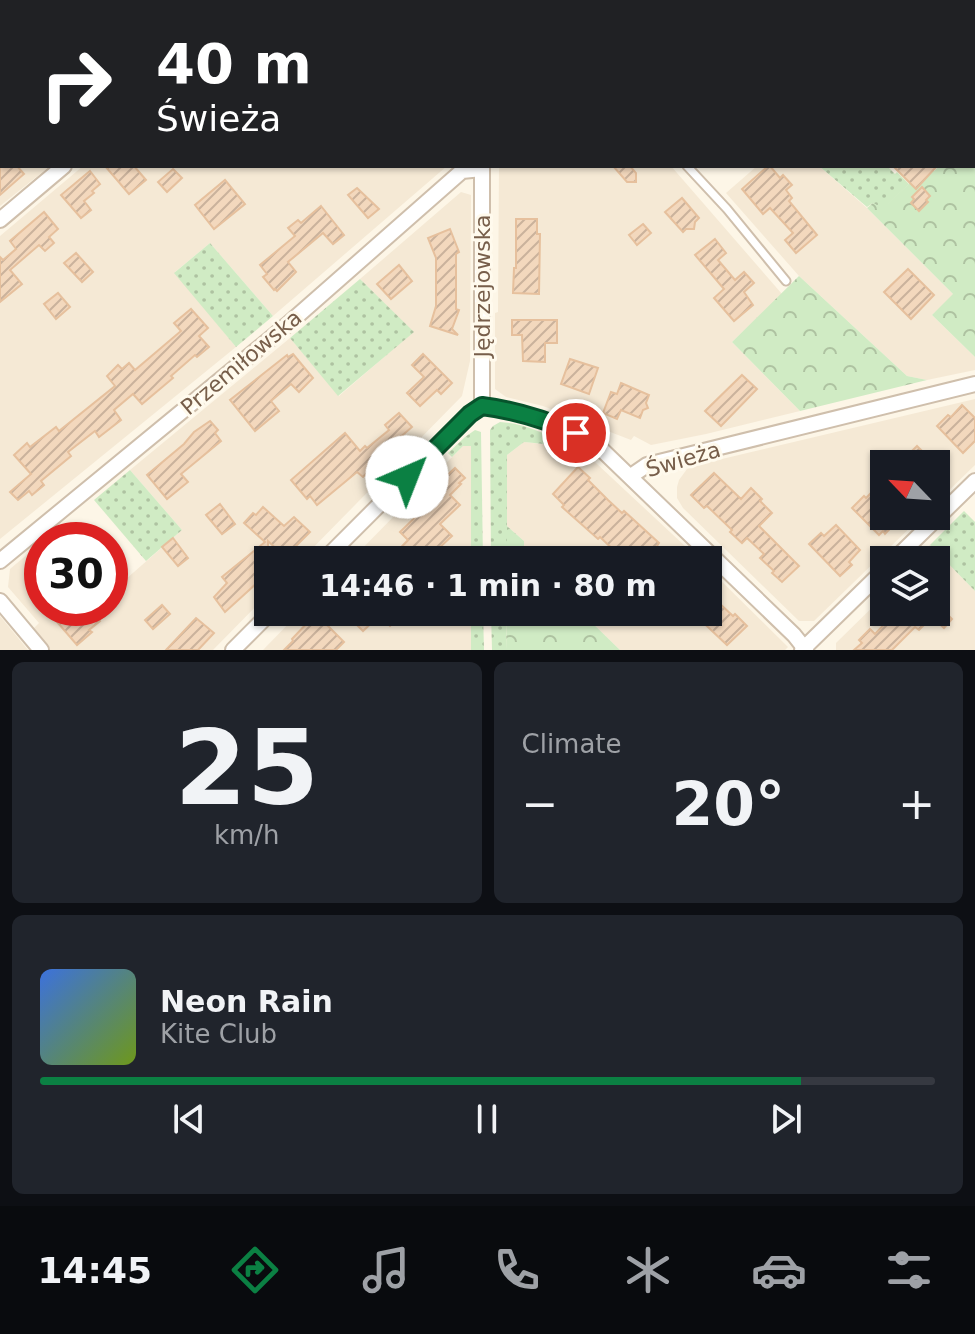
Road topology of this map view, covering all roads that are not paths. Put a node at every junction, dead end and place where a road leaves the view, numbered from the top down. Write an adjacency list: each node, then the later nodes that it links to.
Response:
1 (62, 168): 4 (street)
2 (482, 168): 7 (street, Jędrzejowska); 12 (street, Przemiłowska)
3 (689, 168): 5 (lane)
4 (0, 220)
5 (786, 281)
6 (975, 384): 8 (street, Świeża)
7 (482, 406): 8 (street, Świeża); 10 (street)
8 (631, 476): 16 (street)
9 (975, 481): 11 (street)
10 (338, 546)
11 (908, 546)
12 (0, 561)
13 (870, 584): 16 (street)
14 (0, 601): 17 (street)
15 (257, 626): 18 (street)
16 (804, 649)
17 (41, 650)
18 (233, 650)

